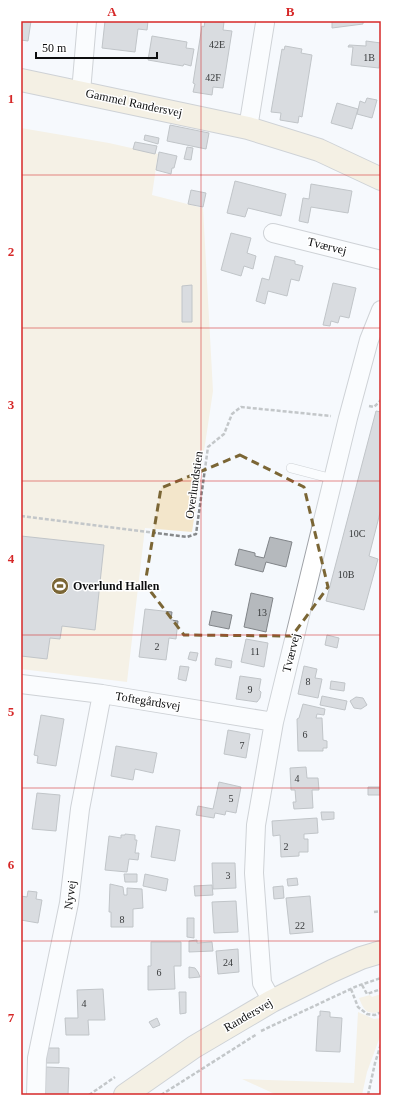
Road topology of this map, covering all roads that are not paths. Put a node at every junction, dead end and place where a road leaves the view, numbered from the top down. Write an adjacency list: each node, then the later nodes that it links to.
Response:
1 (87, 21): 4 (street)
2 (265, 23): 5 (street)
3 (21, 80): 4 (street, Gammel Randersvej)
4 (81, 92): 5 (street, Gammel Randersvej)
5 (248, 128): 6 (street, Gammel Randersvej)
6 (381, 179)
7 (273, 233): 8 (street, Tværvej)
8 (381, 260)
9 (381, 310): 11 (street, Tværvej)
10 (291, 468): 11 (lane)
11 (333, 479): 14 (street, Tværvej)
12 (21, 684): 13 (street, Toftegårdsvej)
13 (102, 694): 14 (street, Toftegårdsvej); 17 (street, Nyvej)
14 (274, 722): 16 (street, Tværvej)
15 (381, 952): 16 (street, Randersvej)
16 (272, 1001): 18 (street, Randersvej)
17 (36, 1095)
18 (125, 1095)

